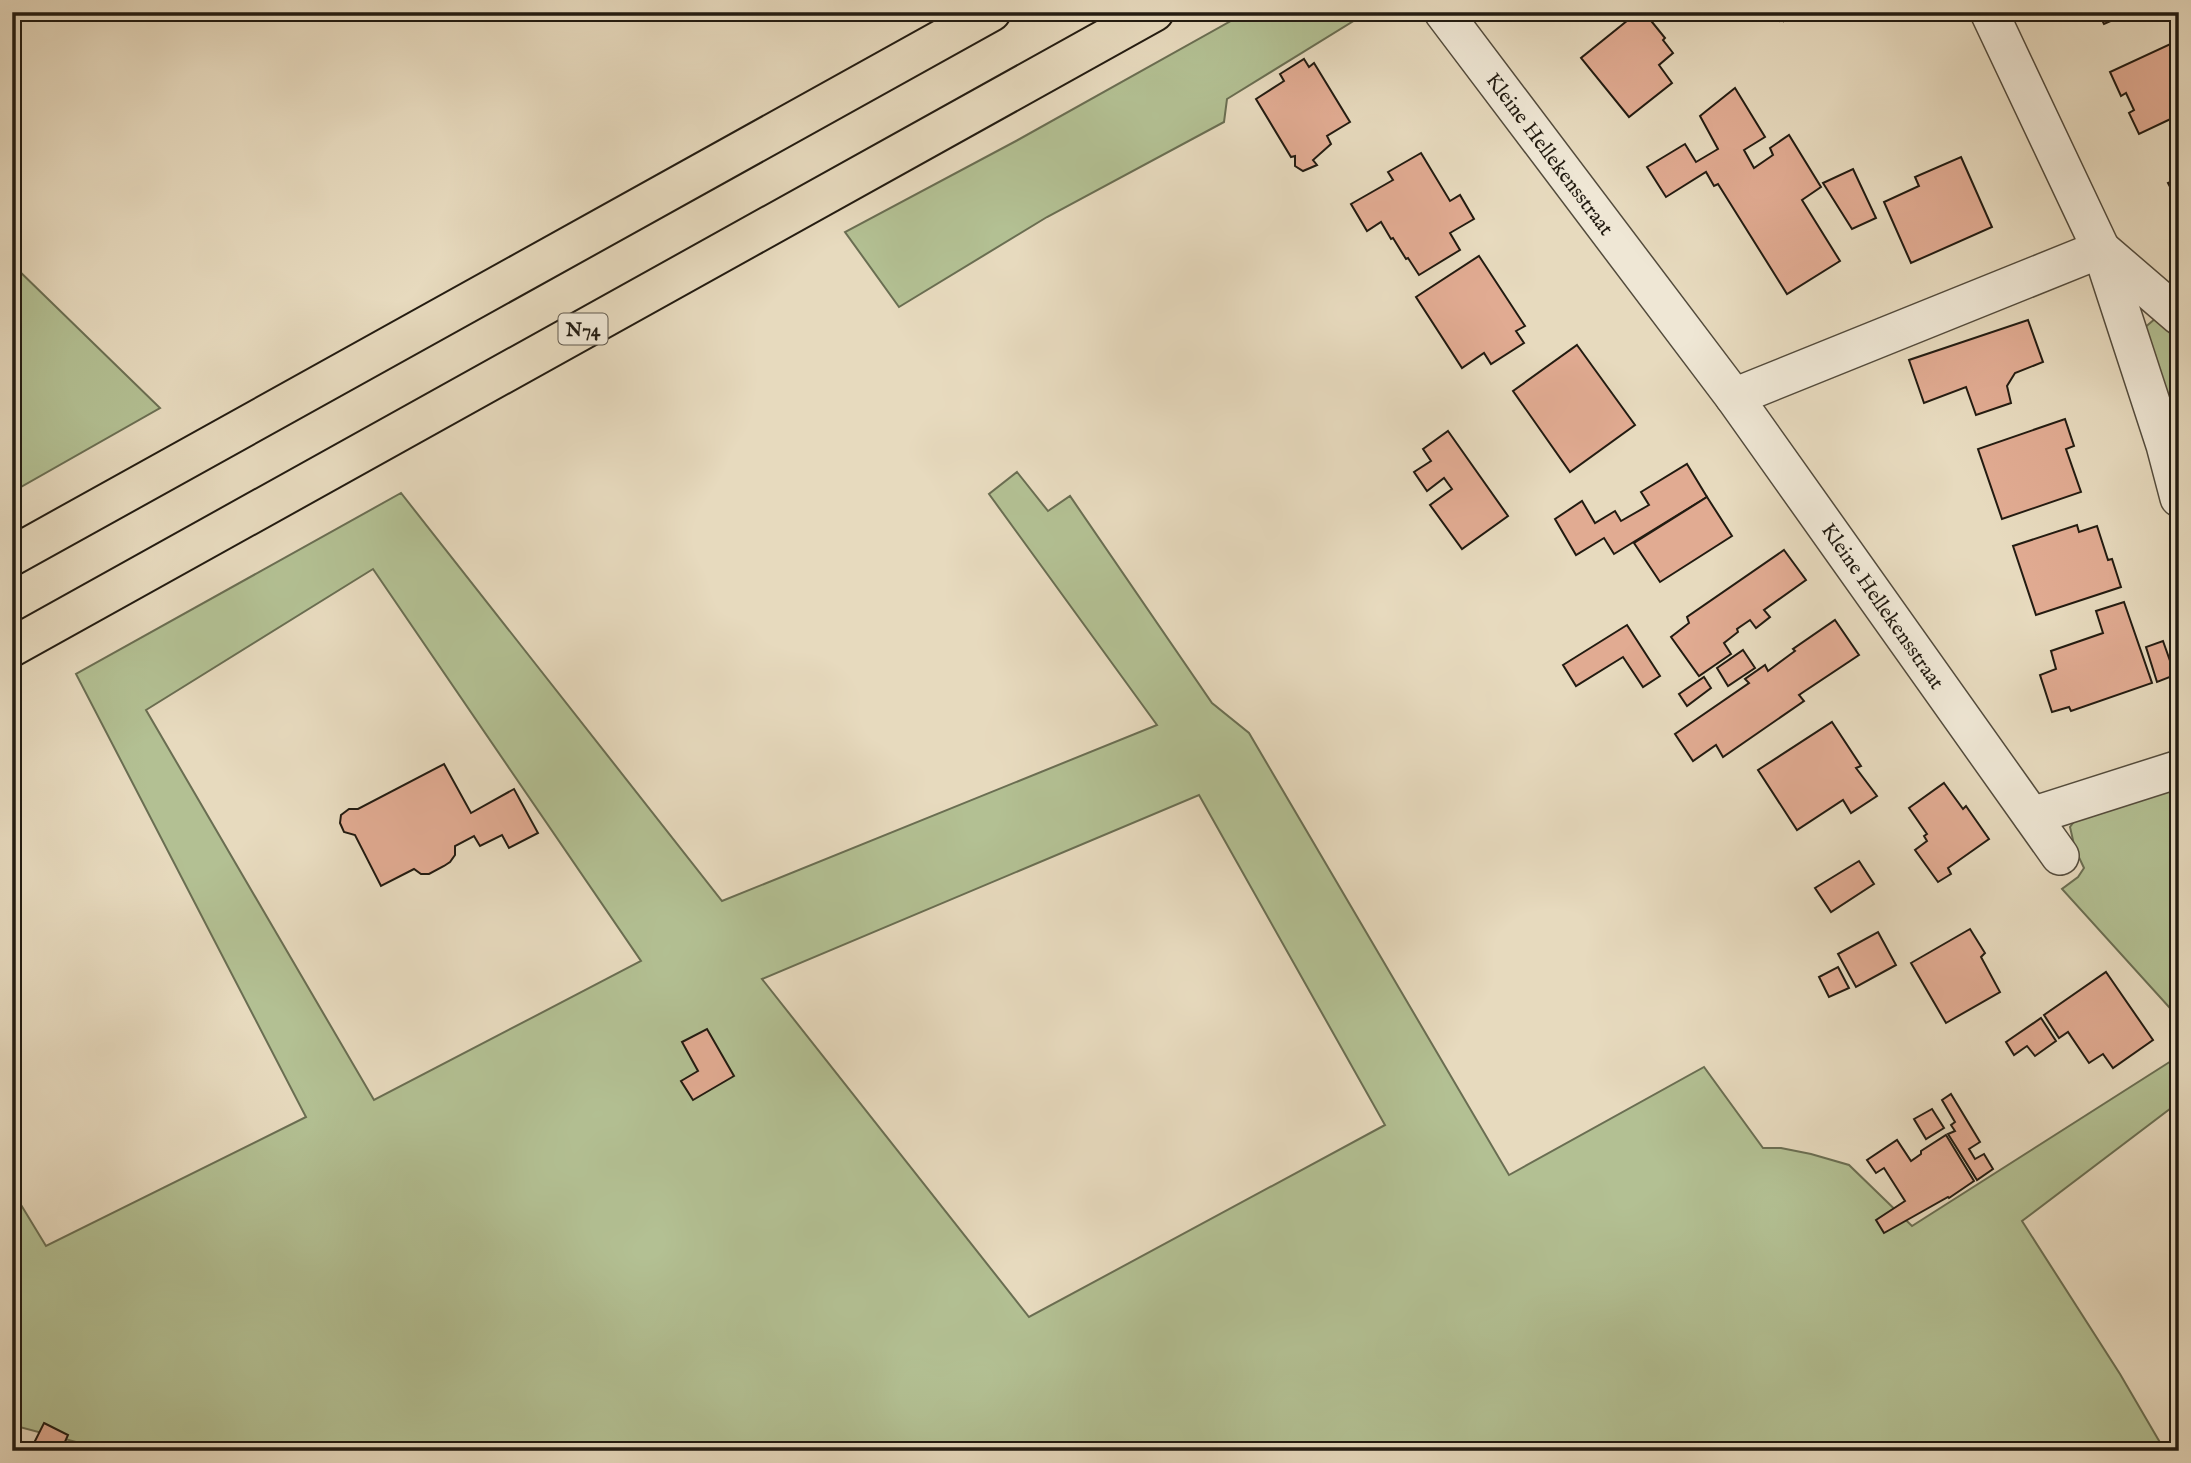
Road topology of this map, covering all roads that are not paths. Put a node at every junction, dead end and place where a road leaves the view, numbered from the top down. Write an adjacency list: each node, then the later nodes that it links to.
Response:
1 (991, 12): 10 (highway)
2 (1154, 12): 11 (highway, N74)
3 (1443, 12): 7 (street, Kleine Hellekensstraat)
4 (1989, 12): 5 (street)
5 (2101, 249): 6 (street); 7 (street); 8 (street)
6 (2179, 316)
7 (1734, 397): 13 (street, Kleine Hellekensstraat)
8 (2172, 444): 9 (street)
9 (2179, 498)
10 (12, 556)
11 (12, 646)
12 (2179, 769): 13 (street)
13 (2032, 816): 14 (street, Kleine Hellekensstraat)
14 (2060, 856)

